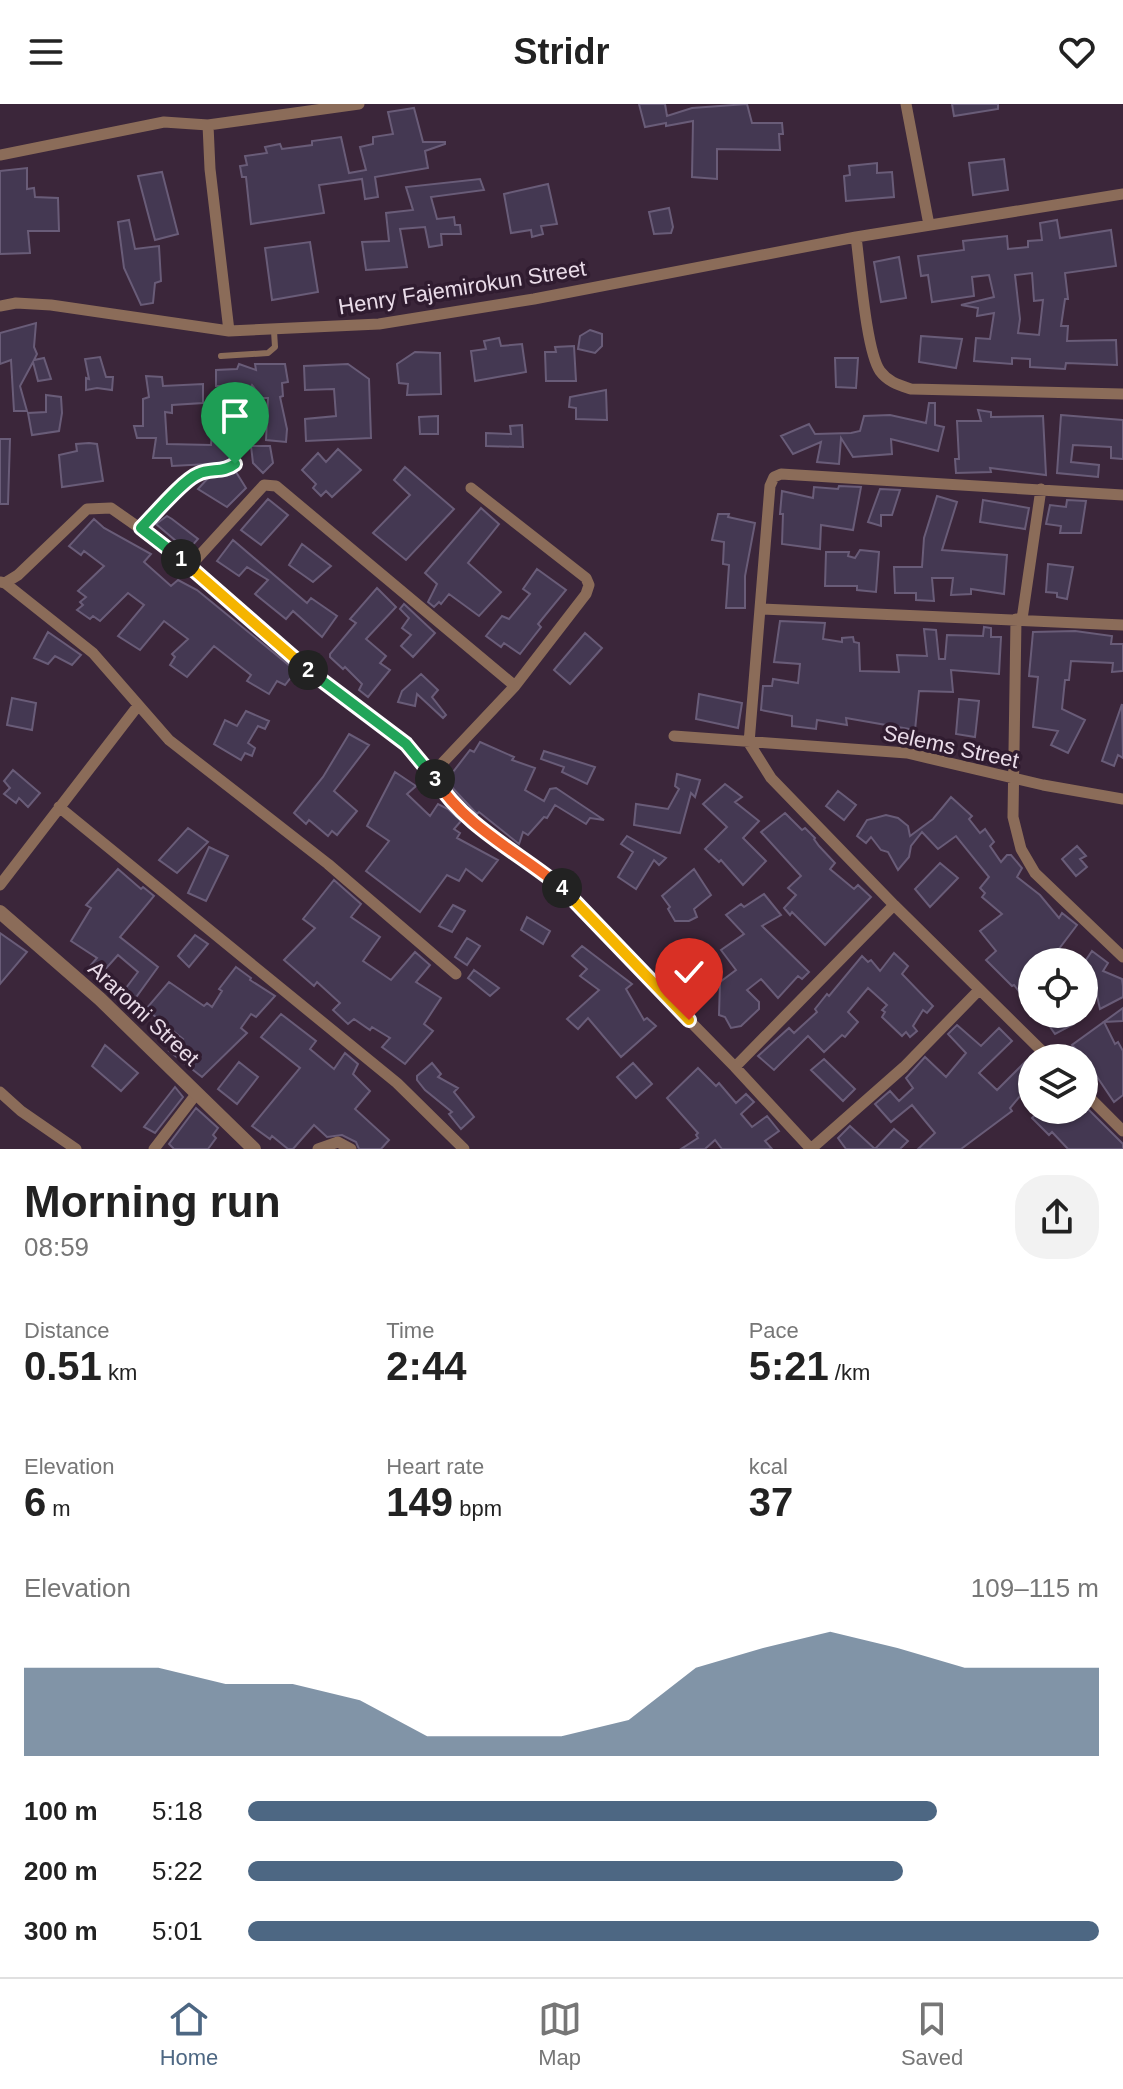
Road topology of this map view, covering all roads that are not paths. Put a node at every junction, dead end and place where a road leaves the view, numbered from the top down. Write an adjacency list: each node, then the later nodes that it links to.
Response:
1 (359, 104): 3 (street)
2 (906, 104): 7 (street)
3 (310, 108): 4 (street)
4 (208, 125): 5 (street); 10 (street)
5 (0, 155)
6 (1123, 194): 7 (street, Henry Fajemirokun Street)
7 (929, 225): 8 (street, Henry Fajemirokun Street)
8 (856, 237): 11 (street, Henry Fajemirokun Street); 13 (street)
9 (0, 306): 10 (street, Henry Fajemirokun Street)
10 (229, 331): 11 (street, Henry Fajemirokun Street)
11 (274, 331): 12 (lane)
12 (221, 356)
13 (1123, 394)
14 (256, 412): 18 (lane)
15 (471, 488): 24 (street)
16 (1041, 489): 17 (street); 21 (street); 22 (street)
17 (1123, 495)
18 (141, 528): 19 (street); 20 (street)
19 (190, 566): 24 (street); 28 (street)
20 (3, 582): 25 (street)
21 (761, 609): 22 (street); 27 (street)
22 (1019, 619): 23 (street); 29 (street)
23 (1123, 625)
24 (515, 686): 28 (street)
25 (137, 707): 31 (street); 36 (street)
26 (674, 736): 27 (street, Selems Street)
27 (749, 743): 29 (street, Selems Street); 33 (street)
28 (432, 774): 39 (street)
29 (1013, 778): 30 (street, Selems Street); 35 (street)
30 (1123, 799)
31 (59, 807): 32 (street); 49 (street)
32 (0, 885)
33 (894, 905): 37 (street); 39 (street)
34 (0, 912): 41 (street, Araromi Street)
35 (1123, 957)
36 (456, 974)
37 (979, 990): 38 (street); 39 (street)
38 (1035, 1044)
39 (735, 1067)
40 (0, 1092): 44 (street)
41 (197, 1093): 45 (street); 46 (street, Araromi Street)
42 (1098, 1106): 43 (street)
43 (1123, 1131)
44 (76, 1149)
45 (154, 1149)
46 (254, 1149)
47 (318, 1149): 48 (street)
48 (351, 1149)
49 (464, 1149)

